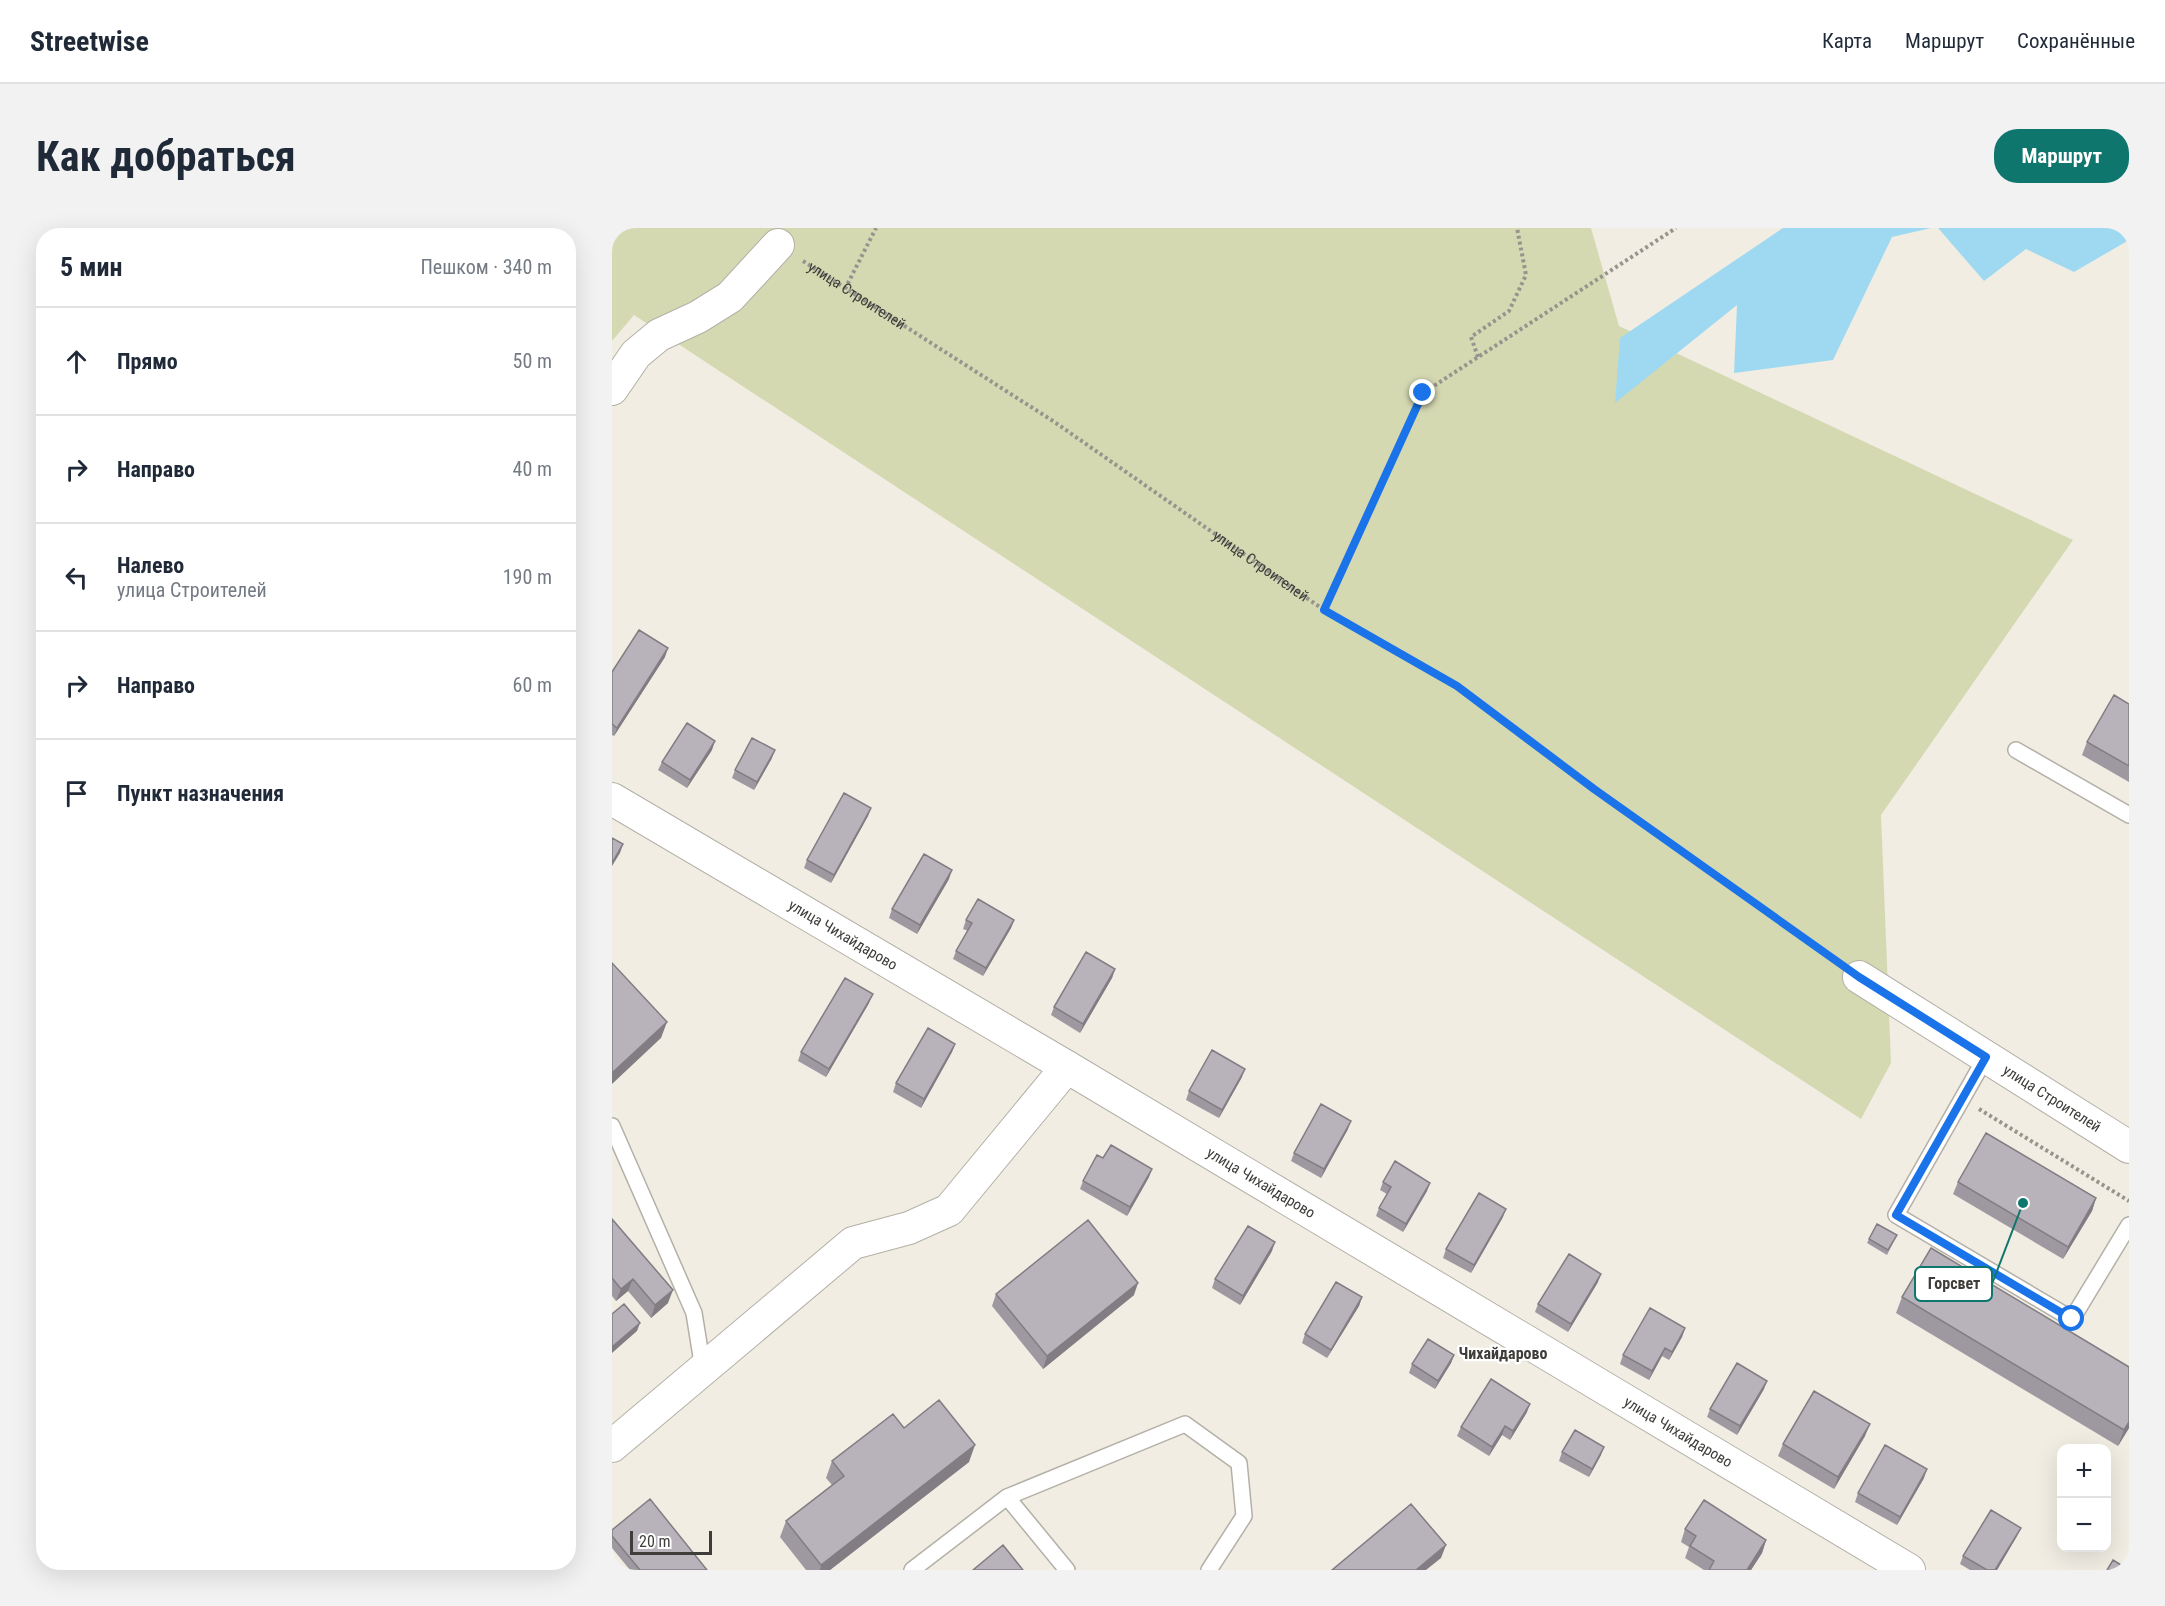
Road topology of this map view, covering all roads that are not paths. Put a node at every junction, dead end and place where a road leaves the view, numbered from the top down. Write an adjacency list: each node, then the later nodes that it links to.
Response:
1 (778, 245): 2 (street)
2 (612, 389)
3 (2016, 750): 5 (lane)
4 (612, 799): 8 (street, улица Чихайдарово)
5 (2129, 815)
6 (1859, 977): 7 (street, улица Строителей)
7 (1986, 1057): 10 (street, улица Строителей); 11 (lane)
8 (1067, 1067): 12 (street); 18 (street, улица Чихайдарово)
9 (612, 1126): 12 (lane)
10 (2129, 1147)
11 (2129, 1225)
12 (703, 1369): 13 (street)
13 (612, 1446)
14 (1007, 1497): 15 (lane); 16 (lane); 17 (lane)
15 (912, 1570)
16 (1067, 1570)
17 (1209, 1570)
18 (1909, 1570)

